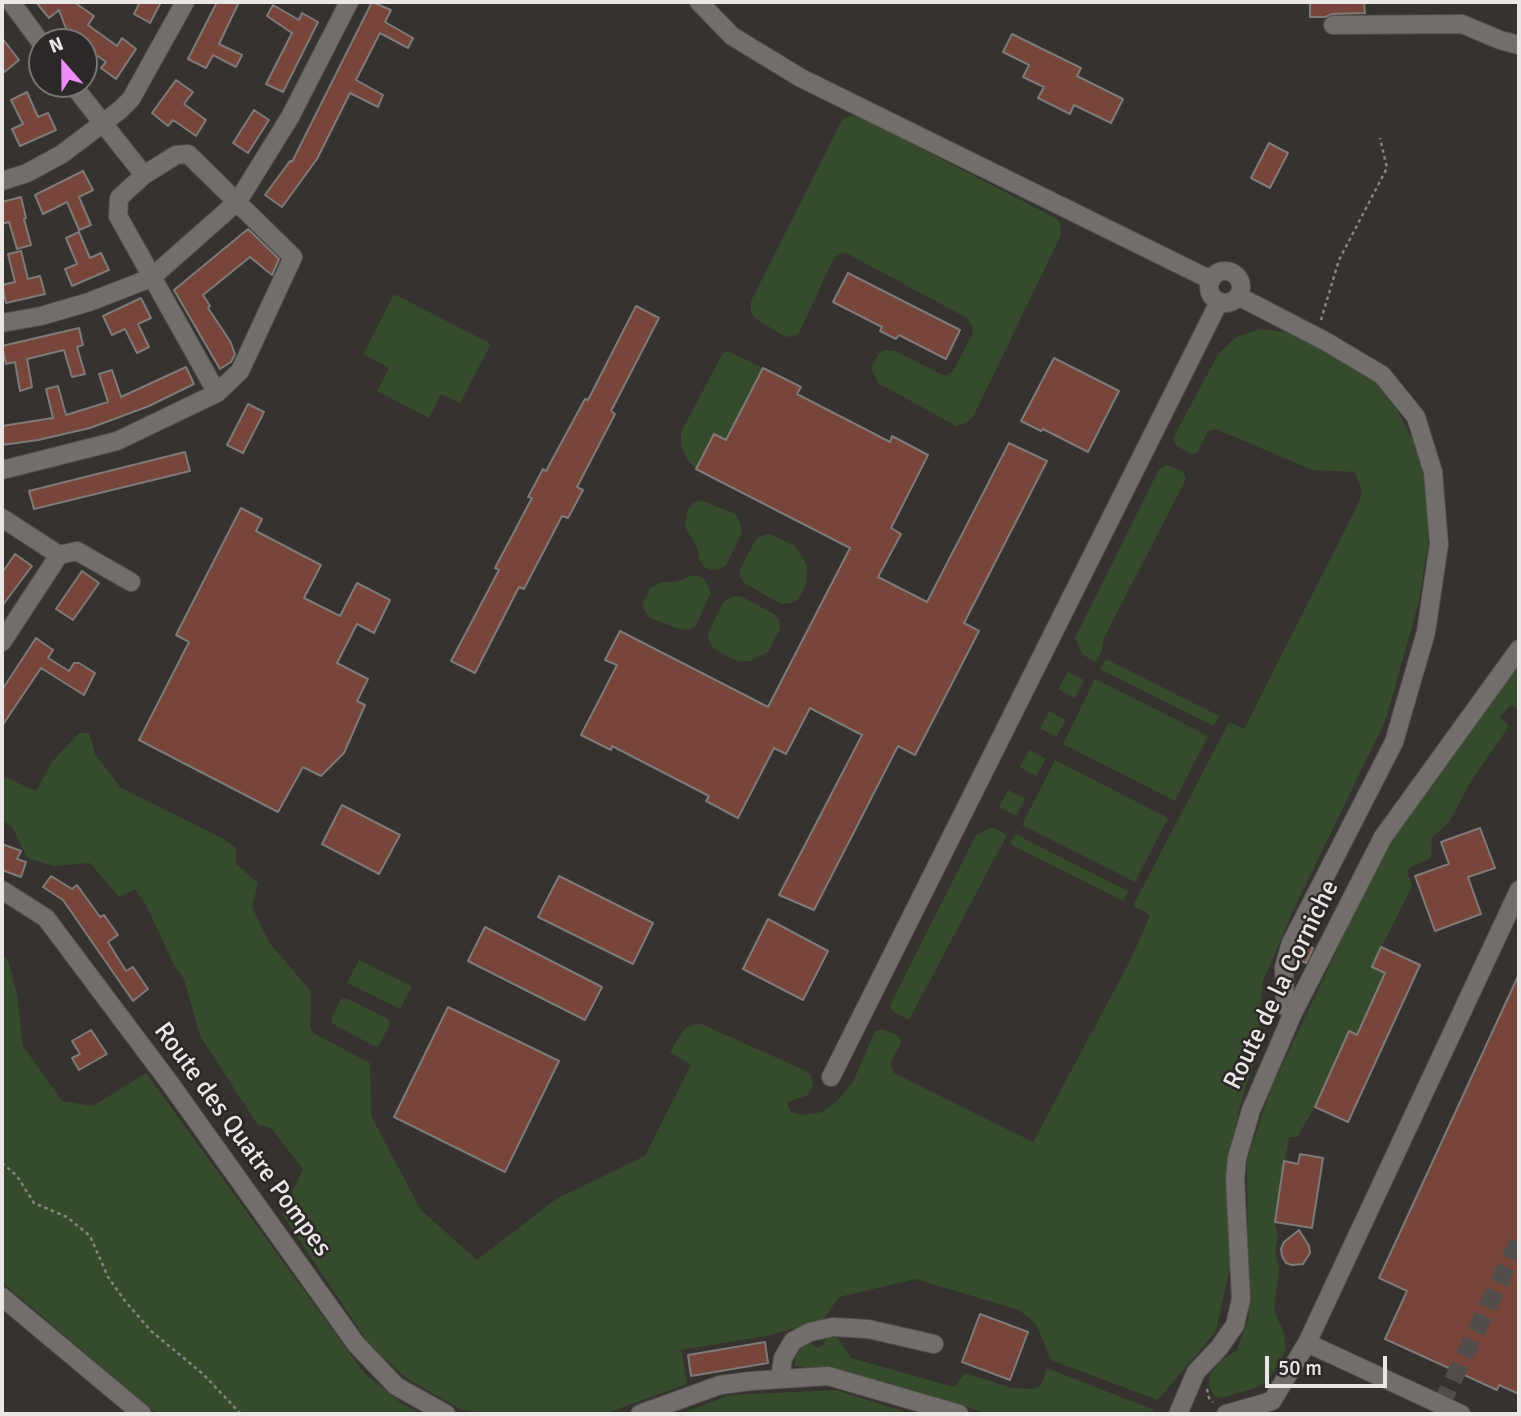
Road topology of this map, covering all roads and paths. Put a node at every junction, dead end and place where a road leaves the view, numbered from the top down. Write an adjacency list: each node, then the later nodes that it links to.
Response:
1 (10, 2): 6 (street)
2 (185, 2): 9 (street)
3 (699, 2): 15 (street)
4 (345, 3): 13 (street)
5 (1333, 25): 7 (street)
6 (30, 28)
7 (1519, 45)
8 (82, 98): 9 (street)
9 (102, 124): 11 (street); 12 (street)
10 (1380, 138): 19 (path)
11 (144, 175): 13 (street); 14 (street)
12 (2, 181)
13 (238, 201): 14 (street); 20 (street)
14 (151, 278): 18 (street); 20 (street)
15 (1211, 280): 16 (street); 17 (street)
16 (1238, 296): 17 (street); 19 (street)
17 (1219, 302): 31 (street)
18 (2, 323)
19 (1316, 336): 30 (street)
20 (217, 394): 21 (street)
21 (6, 470): 22 (street)
22 (2, 486)
23 (2, 518): 24 (street)
24 (59, 555): 25 (street); 26 (street)
25 (131, 582)
26 (2, 642)
27 (1519, 649): 30 (street, Route de la Corniche)
28 (2, 890): 41 (street, Route des Quatre Pompes)
29 (1519, 890): 34 (street)
30 (1293, 1013): 44 (street, Route de la Corniche)
31 (831, 1077)
32 (2, 1163): 40 (path)
33 (2, 1297): 39 (street)
34 (1307, 1343): 38 (street); 45 (street)
35 (934, 1344): 36 (street)
36 (780, 1378): 42 (street); 43 (street)
37 (1207, 1388): 38 (path)
38 (1230, 1413)
39 (142, 1414)
40 (241, 1414)
41 (446, 1414)
42 (640, 1414)
43 (959, 1414)
44 (1178, 1414)
45 (1461, 1414)

